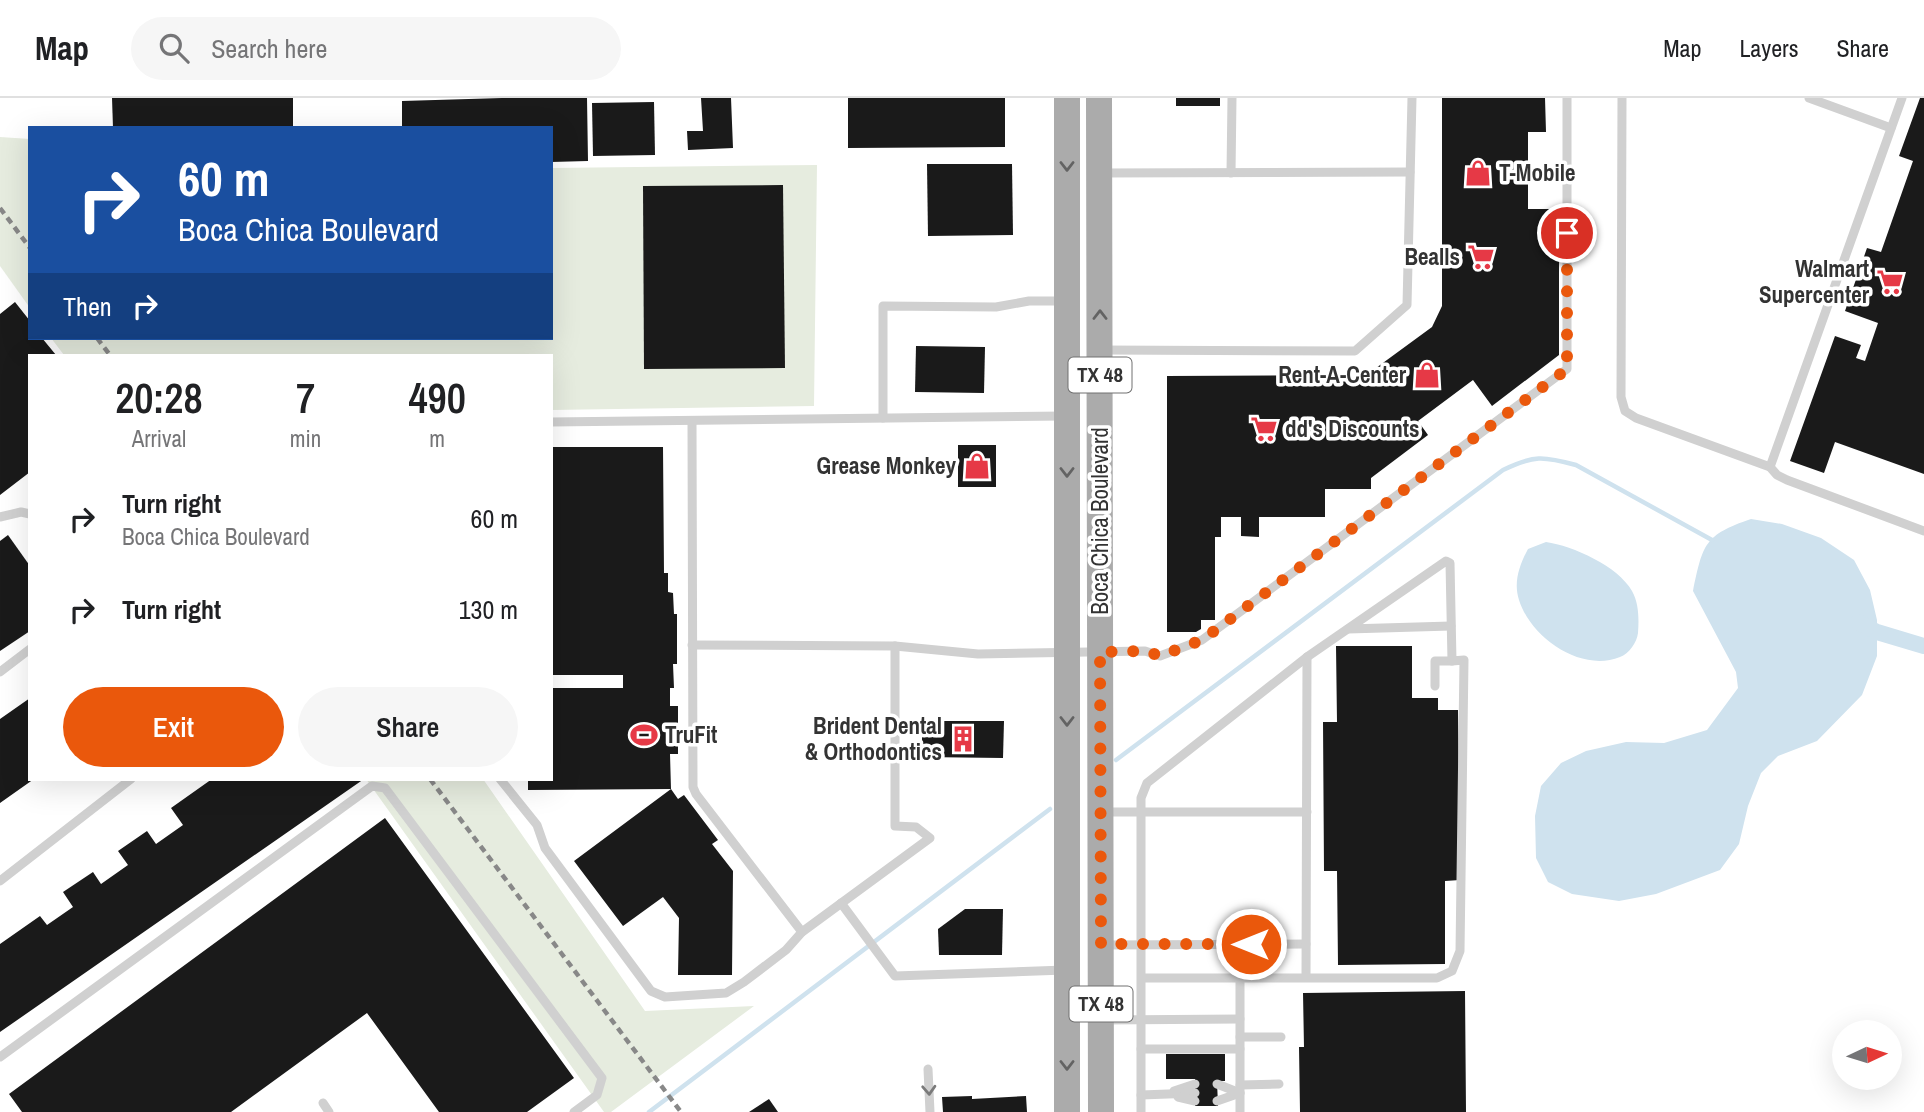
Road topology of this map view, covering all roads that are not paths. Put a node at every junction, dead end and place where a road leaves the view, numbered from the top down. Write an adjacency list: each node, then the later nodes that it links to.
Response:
1 (1066, 98): 13 (main road, Boca Chica Boulevard / TX 48, one-way to 13)
2 (1099, 98): 11 (main road, Boca Chica Boulevard / TX 48)
3 (1232, 98): 12 (lane)
4 (1412, 98): 10 (lane)
5 (1567, 98): 28 (lane)
6 (1622, 98): 19 (lane)
7 (1809, 98): 9 (lane)
8 (1902, 98): 9 (lane)
9 (1891, 128): 19 (lane)
10 (1410, 172): 12 (lane); 14 (lane)
11 (1100, 173): 12 (lane); 14 (main road, Boca Chica Boulevard / TX 48, one-way to 11)
12 (1231, 173)
13 (1066, 301): 15 (main road, Boca Chica Boulevard / TX 48); 16 (lane)
14 (1100, 349): 28 (main road, Boca Chica Boulevard / TX 48)
15 (1067, 416): 16 (lane); 29 (main road, Boca Chica Boulevard / TX 48, one-way to 29)
16 (883, 418): 17 (lane)
17 (692, 421): 18 (lane); 25 (lane)
18 (553, 422)
19 (1770, 467): 22 (lane)
20 (28, 514): 21 (lane)
21 (0, 517)
22 (1924, 531)
23 (1451, 626): 24 (lane); 24 (lane); 31 (lane)
24 (1348, 629): 30 (lane)
25 (692, 645): 26 (lane); 41 (lane)
26 (895, 646): 29 (lane); 40 (lane)
27 (28, 651): 32 (lane)
28 (1100, 652): 29 (lane); 36 (main road, Boca Chica Boulevard / TX 48)
29 (1067, 653): 45 (main road, Boca Chica Boulevard / TX 48, one-way to 45)
30 (1307, 657): 37 (lane); 38 (lane)
31 (1452, 661): 33 (lane); 47 (lane)
32 (0, 672)
33 (1435, 686)
34 (128, 781): 39 (lane)
35 (502, 781): 41 (lane)
36 (1101, 812): 37 (lane); 43 (main road, Boca Chica Boulevard / TX 48)
37 (1141, 812): 38 (lane); 44 (lane)
38 (1307, 812): 42 (lane)
39 (0, 881)
40 (841, 903): 41 (lane); 45 (lane)
41 (802, 932)
42 (1306, 943): 44 (lane); 47 (lane)
43 (1101, 944): 44 (lane); 50 (main road, Boca Chica Boulevard / TX 48)
44 (1141, 945): 48 (lane)
45 (1067, 970): 64 (main road, Boca Chica Boulevard / TX 48, one-way to 64)
46 (1240, 977): 47 (lane); 48 (lane); 49 (lane)
47 (1306, 977)
48 (1142, 978): 51 (lane)
49 (1240, 1019): 51 (lane); 52 (lane)
50 (1101, 1020): 51 (lane); 65 (main road, Boca Chica Boulevard / TX 48)
51 (1141, 1020): 54 (lane)
52 (1240, 1037): 53 (lane); 55 (lane)
53 (1281, 1037)
54 (1141, 1049): 55 (lane); 61 (lane)
55 (1240, 1049): 59 (lane)
56 (0, 1057): 62 (lane)
57 (928, 1069): 63 (lane, one-way to 63)
58 (1279, 1084): 59 (lane)
59 (1240, 1089): 59 (lane); 67 (lane)
60 (1166, 1094): 60 (lane); 61 (lane)
61 (1141, 1095): 66 (lane)
62 (574, 1112)
63 (930, 1112)
64 (1067, 1112)
65 (1101, 1112)
66 (1140, 1112)
67 (1240, 1112)

